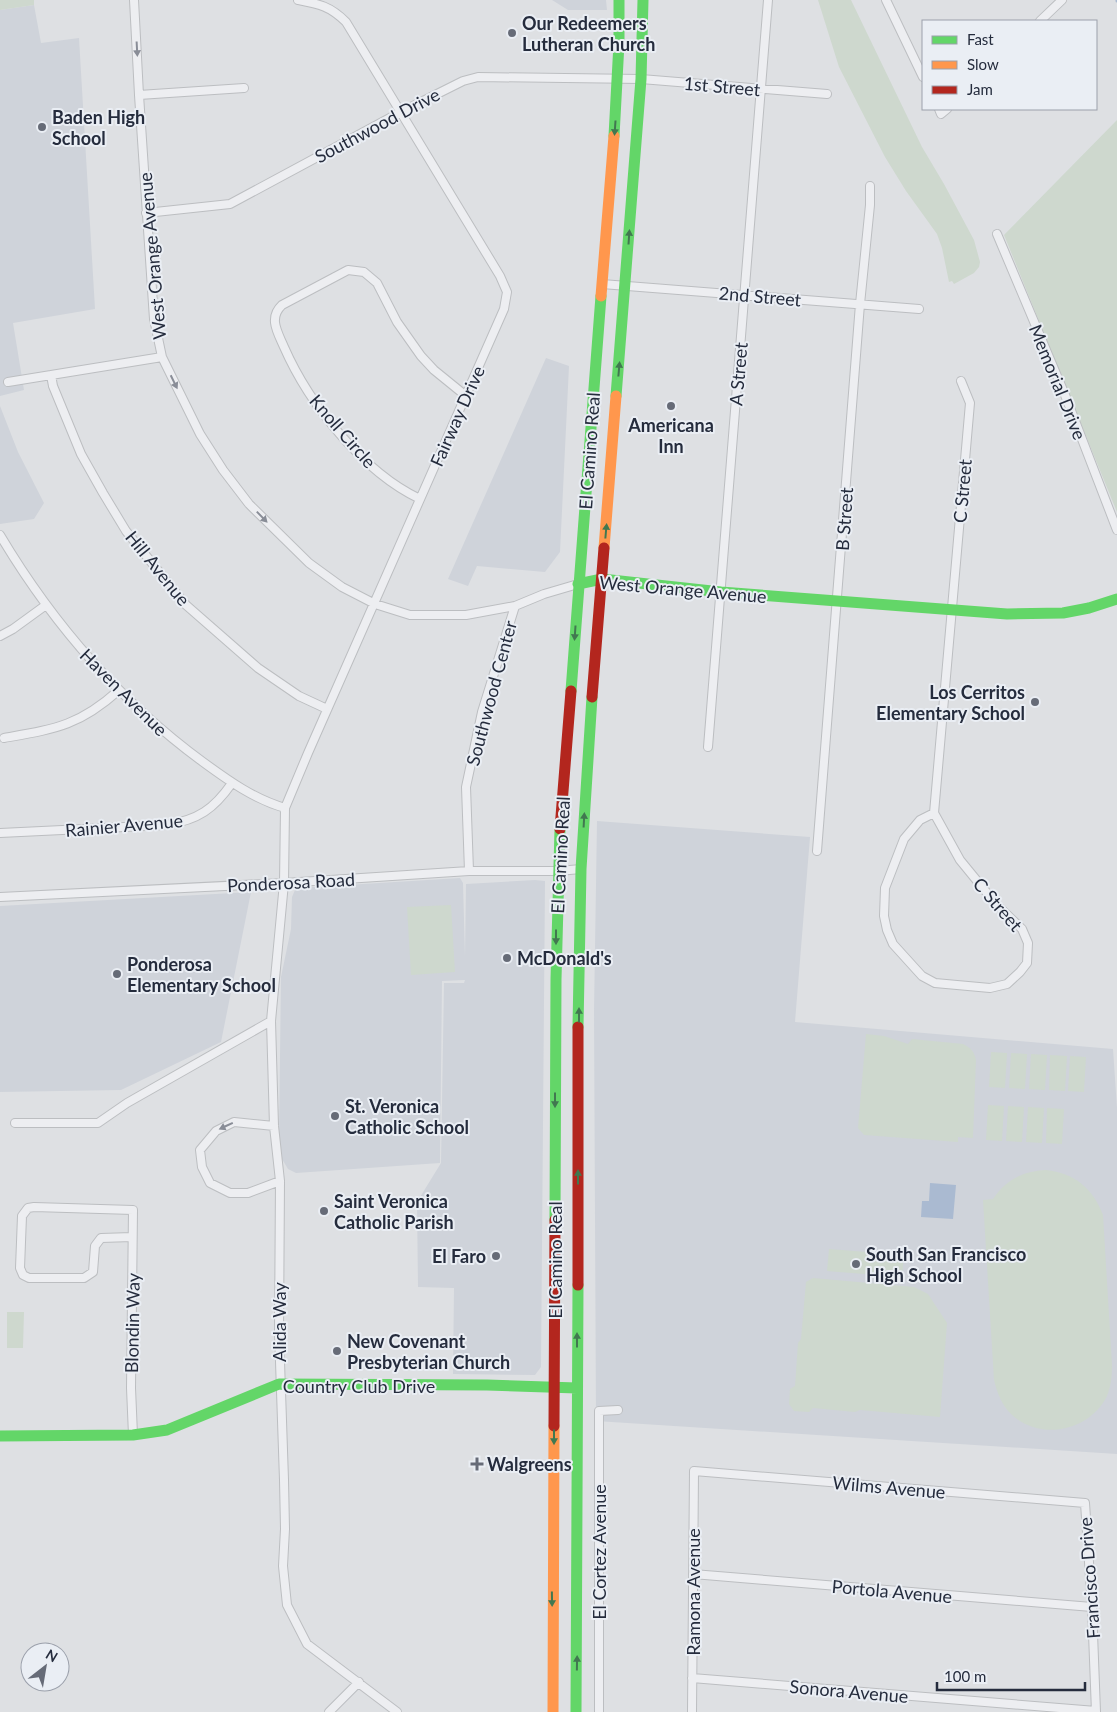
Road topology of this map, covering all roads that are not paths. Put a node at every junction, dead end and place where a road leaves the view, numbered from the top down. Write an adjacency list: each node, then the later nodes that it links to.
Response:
1 (134, 0): 14 (street, West Orange Avenue, one-way to 14)
2 (298, 0): 16 (street, Fairway Drive)
3 (619, 0): 10 (main road, El Camino Real)
4 (643, 0): 11 (main road, El Camino Real)
5 (768, 0): 13 (street, A Street)
6 (886, 0): 9 (street)
7 (1062, 0): 8 (street)
8 (1041, 20)
9 (922, 75)
10 (617, 79): 11 (street, 1st Street); 16 (street, Southwood Drive); 20 (main road, El Camino Real, one-way to 20)
11 (641, 79): 13 (street, 1st Street); 21 (main road, El Camino Real, one-way to 11)
12 (244, 88): 14 (street)
13 (761, 89): 15 (street, 1st Street); 22 (street, A Street)
14 (139, 94): 18 (street, West Orange Avenue)
15 (826, 94)
16 (401, 112): 18 (street, Southwood Drive); 29 (street, Fairway Drive)
17 (870, 186): 23 (street, B Street)
18 (146, 213): 25 (street, West Orange Avenue)
19 (997, 234): 31 (street, Memorial Drive)
20 (602, 284): 21 (street, 2nd Street); 34 (main road, El Camino Real)
21 (626, 285): 22 (street, 2nd Street); 33 (main road, El Camino Real, one-way to 21)
22 (745, 295): 23 (street, 2nd Street); 35 (street, A Street)
23 (860, 304): 24 (street, 2nd Street); 37 (street, B Street)
24 (919, 309)
25 (162, 357): 26 (street); 38 (street, West Orange Avenue, one-way to 38)
26 (51, 375): 28 (street); 44 (street, Hill Avenue)
27 (961, 380): 41 (street, C Street)
28 (8, 382)
29 (466, 396): 30 (street, Fairway Drive); 30 (street, Knoll Circle)
30 (420, 499): 38 (street, Fairway Drive)
31 (1117, 530)
32 (0, 535): 39 (street, Haven Avenue)
33 (602, 579): 34 (main road, West Orange Avenue); 35 (main road, West Orange Avenue); 52 (main road, El Camino Real, one-way to 33)
34 (578, 584): 40 (street, West Orange Avenue); 54 (main road, El Camino Real, one-way to 54)
35 (721, 592): 37 (main road, West Orange Avenue); 46 (street, A Street)
36 (1117, 599): 41 (main road, West Orange Avenue)
37 (837, 602): 41 (main road, West Orange Avenue); 51 (street, B Street)
38 (375, 604): 40 (street, West Orange Avenue); 44 (street, Fairway Drive)
39 (46, 605): 42 (street); 43 (street, Haven Avenue)
40 (515, 606): 53 (street, Southwood Center)
41 (952, 610): 49 (street, C Street)
42 (0, 636)
43 (118, 690): 45 (street); 47 (street, Haven Avenue)
44 (327, 709): 48 (street, Fairway Drive)
45 (4, 738)
46 (708, 747)
47 (232, 783): 48 (street, Haven Avenue); 50 (street, Rainier Avenue)
48 (285, 808): 55 (street, Fairway Drive)
49 (934, 813): 49 (street, C Street)
50 (0, 833)
51 (817, 851)
52 (581, 869): 54 (street, Ponderosa Road); 64 (main road, El Camino Real, one-way to 52)
53 (469, 871): 54 (street, Ponderosa Road); 55 (street, Ponderosa Road)
54 (558, 871): 63 (main road, El Camino Real, one-way to 63)
55 (284, 883): 56 (street, Ponderosa Road); 57 (street, Alida Way)
56 (0, 897)
57 (271, 1021): 58 (street); 59 (street, Alida Way)
58 (15, 1123)
59 (274, 1126): 60 (street, Alida Way); 60 (street, one-way to 60)
60 (280, 1181): 62 (street, Alida Way)
61 (132, 1237): 61 (street, Blondin Way); 66 (street, Blondin Way)
62 (280, 1384): 63 (main road, Country Club Drive); 66 (main road, Country Club Drive); 73 (street, Alida Way)
63 (554, 1388): 64 (main road, Country Club Drive); 77 (main road, El Camino Real, one-way to 77)
64 (577, 1388): 78 (main road, El Camino Real, one-way to 64)
65 (618, 1410): 79 (street, El Cortez Avenue)
66 (133, 1435): 67 (main road, Country Club Drive)
67 (0, 1436)
68 (694, 1471): 69 (street, Wilms Avenue); 70 (street, Ramona Avenue)
69 (1085, 1503): 71 (street, Francisco Drive)
70 (693, 1574): 71 (street, Portola Avenue); 72 (street, Ramona Avenue)
71 (1092, 1607): 74 (street, Francisco Drive)
72 (692, 1678): 74 (street, Sonora Avenue); 80 (street, Ramona Avenue)
73 (359, 1682): 75 (street); 76 (street, Alida Way)
74 (1096, 1711)
75 (329, 1712)
76 (397, 1712)
77 (553, 1712)
78 (576, 1712)
79 (599, 1712)
80 (692, 1712)

